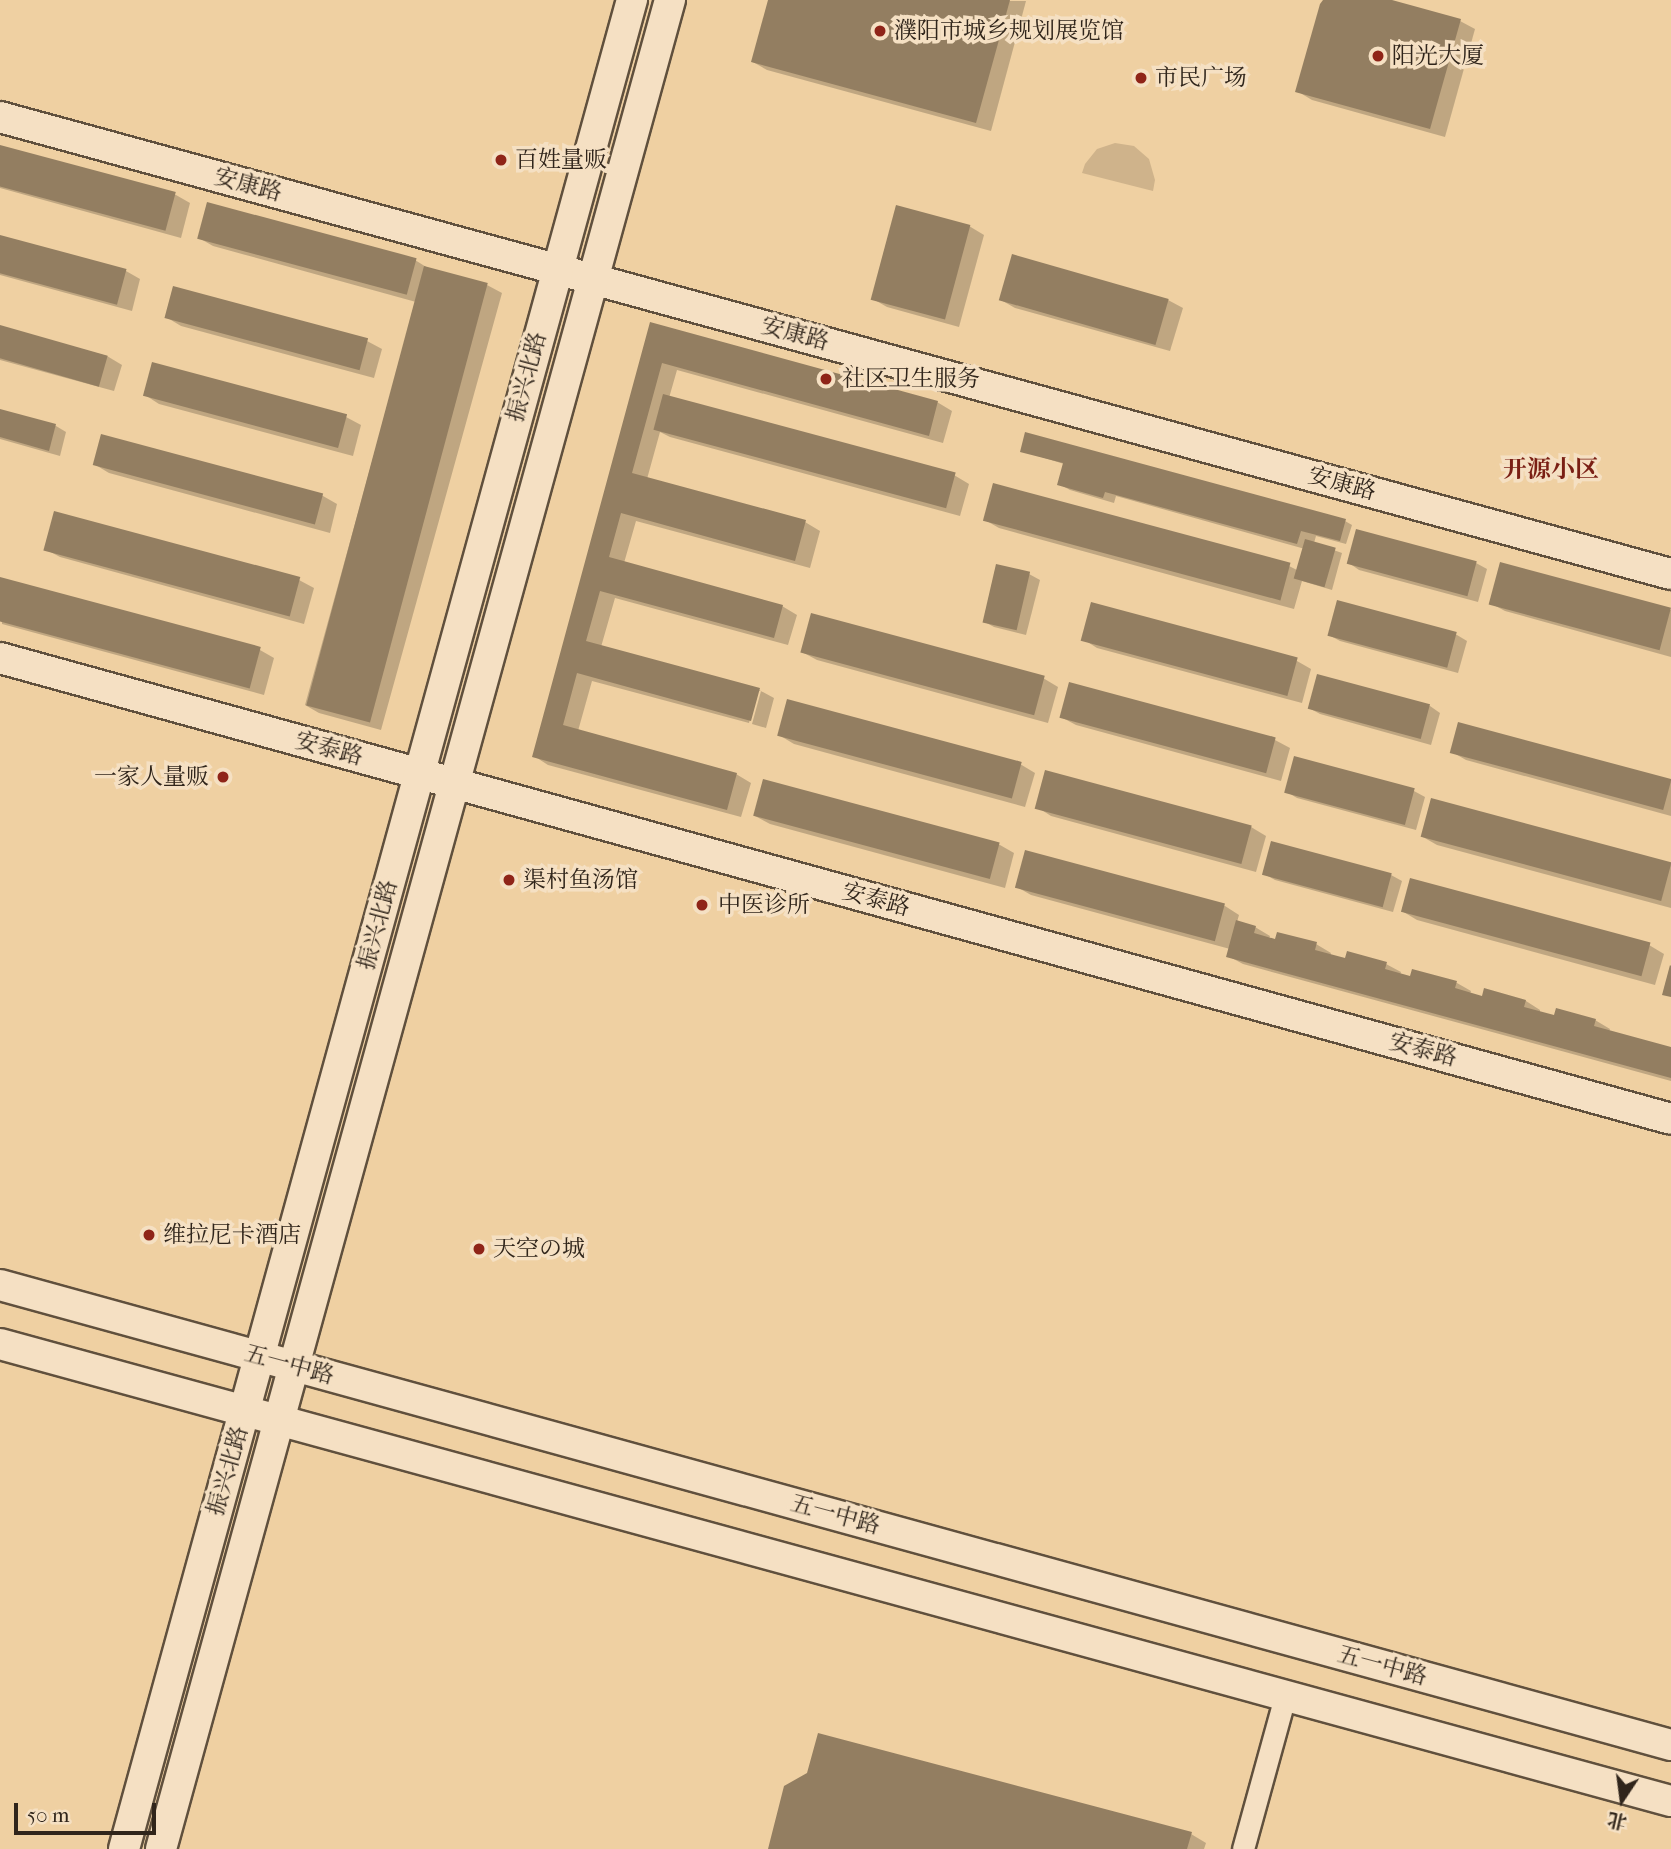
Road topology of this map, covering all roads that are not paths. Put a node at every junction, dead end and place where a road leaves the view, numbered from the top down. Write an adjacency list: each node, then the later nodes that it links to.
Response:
1 (632, 0): 4 (street, 振兴北路)
2 (670, 0): 5 (street, 振兴北路)
3 (0, 117): 4 (street, 安康路)
4 (557, 269): 5 (street, 安康路); 8 (street, 振兴北路)
5 (593, 279): 6 (street, 安康路); 9 (street, 振兴北路)
6 (1671, 574)
7 (0, 658): 8 (street, 安泰路)
8 (419, 774): 9 (street, 安泰路); 13 (street, 振兴北路)
9 (455, 784): 10 (street, 安泰路); 14 (street, 振兴北路)
10 (1671, 1119)
11 (0, 1285): 13 (street, 五一中路)
12 (0, 1344): 15 (street)
13 (260, 1357): 14 (street, 五一中路); 15 (street, 振兴北路)
14 (295, 1366): 16 (street, 振兴北路); 18 (street, 五一中路)
15 (245, 1411): 16 (street); 20 (street, 振兴北路)
16 (280, 1421): 17 (street); 21 (street, 振兴北路)
17 (1284, 1697): 19 (street); 22 (street)
18 (1671, 1745)
19 (1671, 1801)
20 (124, 1849)
21 (161, 1849)
22 (1243, 1849)

